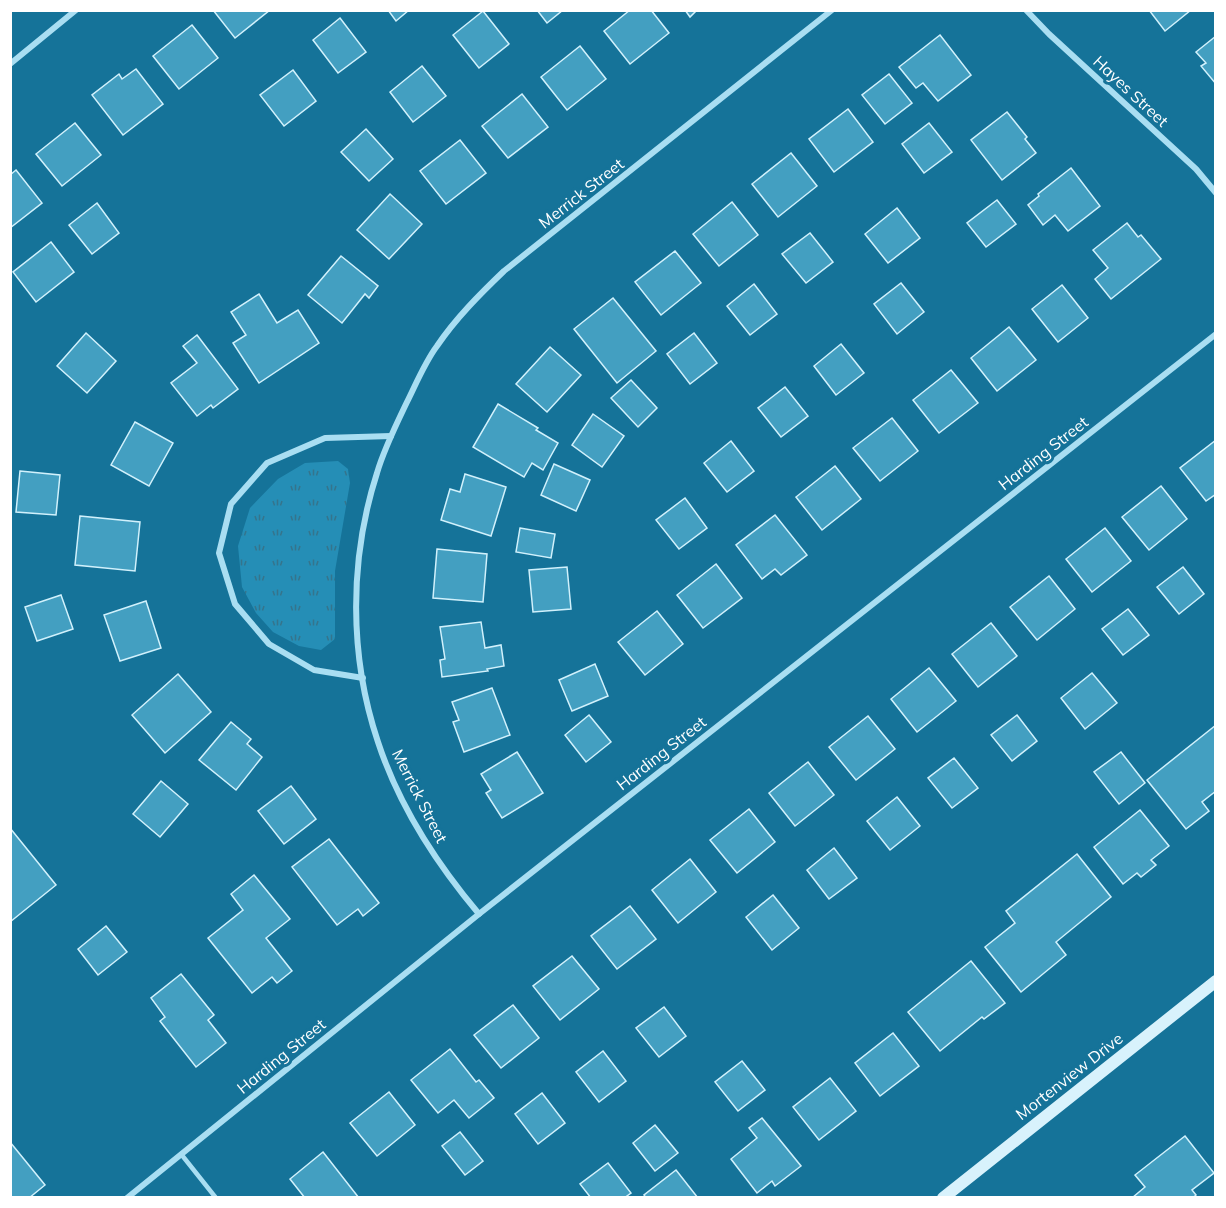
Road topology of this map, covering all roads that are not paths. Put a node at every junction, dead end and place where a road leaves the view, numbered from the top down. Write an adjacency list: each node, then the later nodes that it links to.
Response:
1 (76, 10): 4 (street)
2 (832, 10): 7 (street, Merrick Street)
3 (1026, 10): 5 (street, Hayes Street)
4 (10, 64)
5 (1215, 193)
6 (1215, 334): 9 (street, Harding Street)
7 (391, 436): 8 (street, Merrick Street); 8 (street)
8 (363, 678): 9 (street, Merrick Street)
9 (479, 914): 11 (street, Harding Street)
10 (1215, 981): 14 (street, Mortenview Drive)
11 (181, 1154): 12 (street, Harding Street); 13 (lane)
12 (127, 1197)
13 (216, 1197)
14 (943, 1197)

